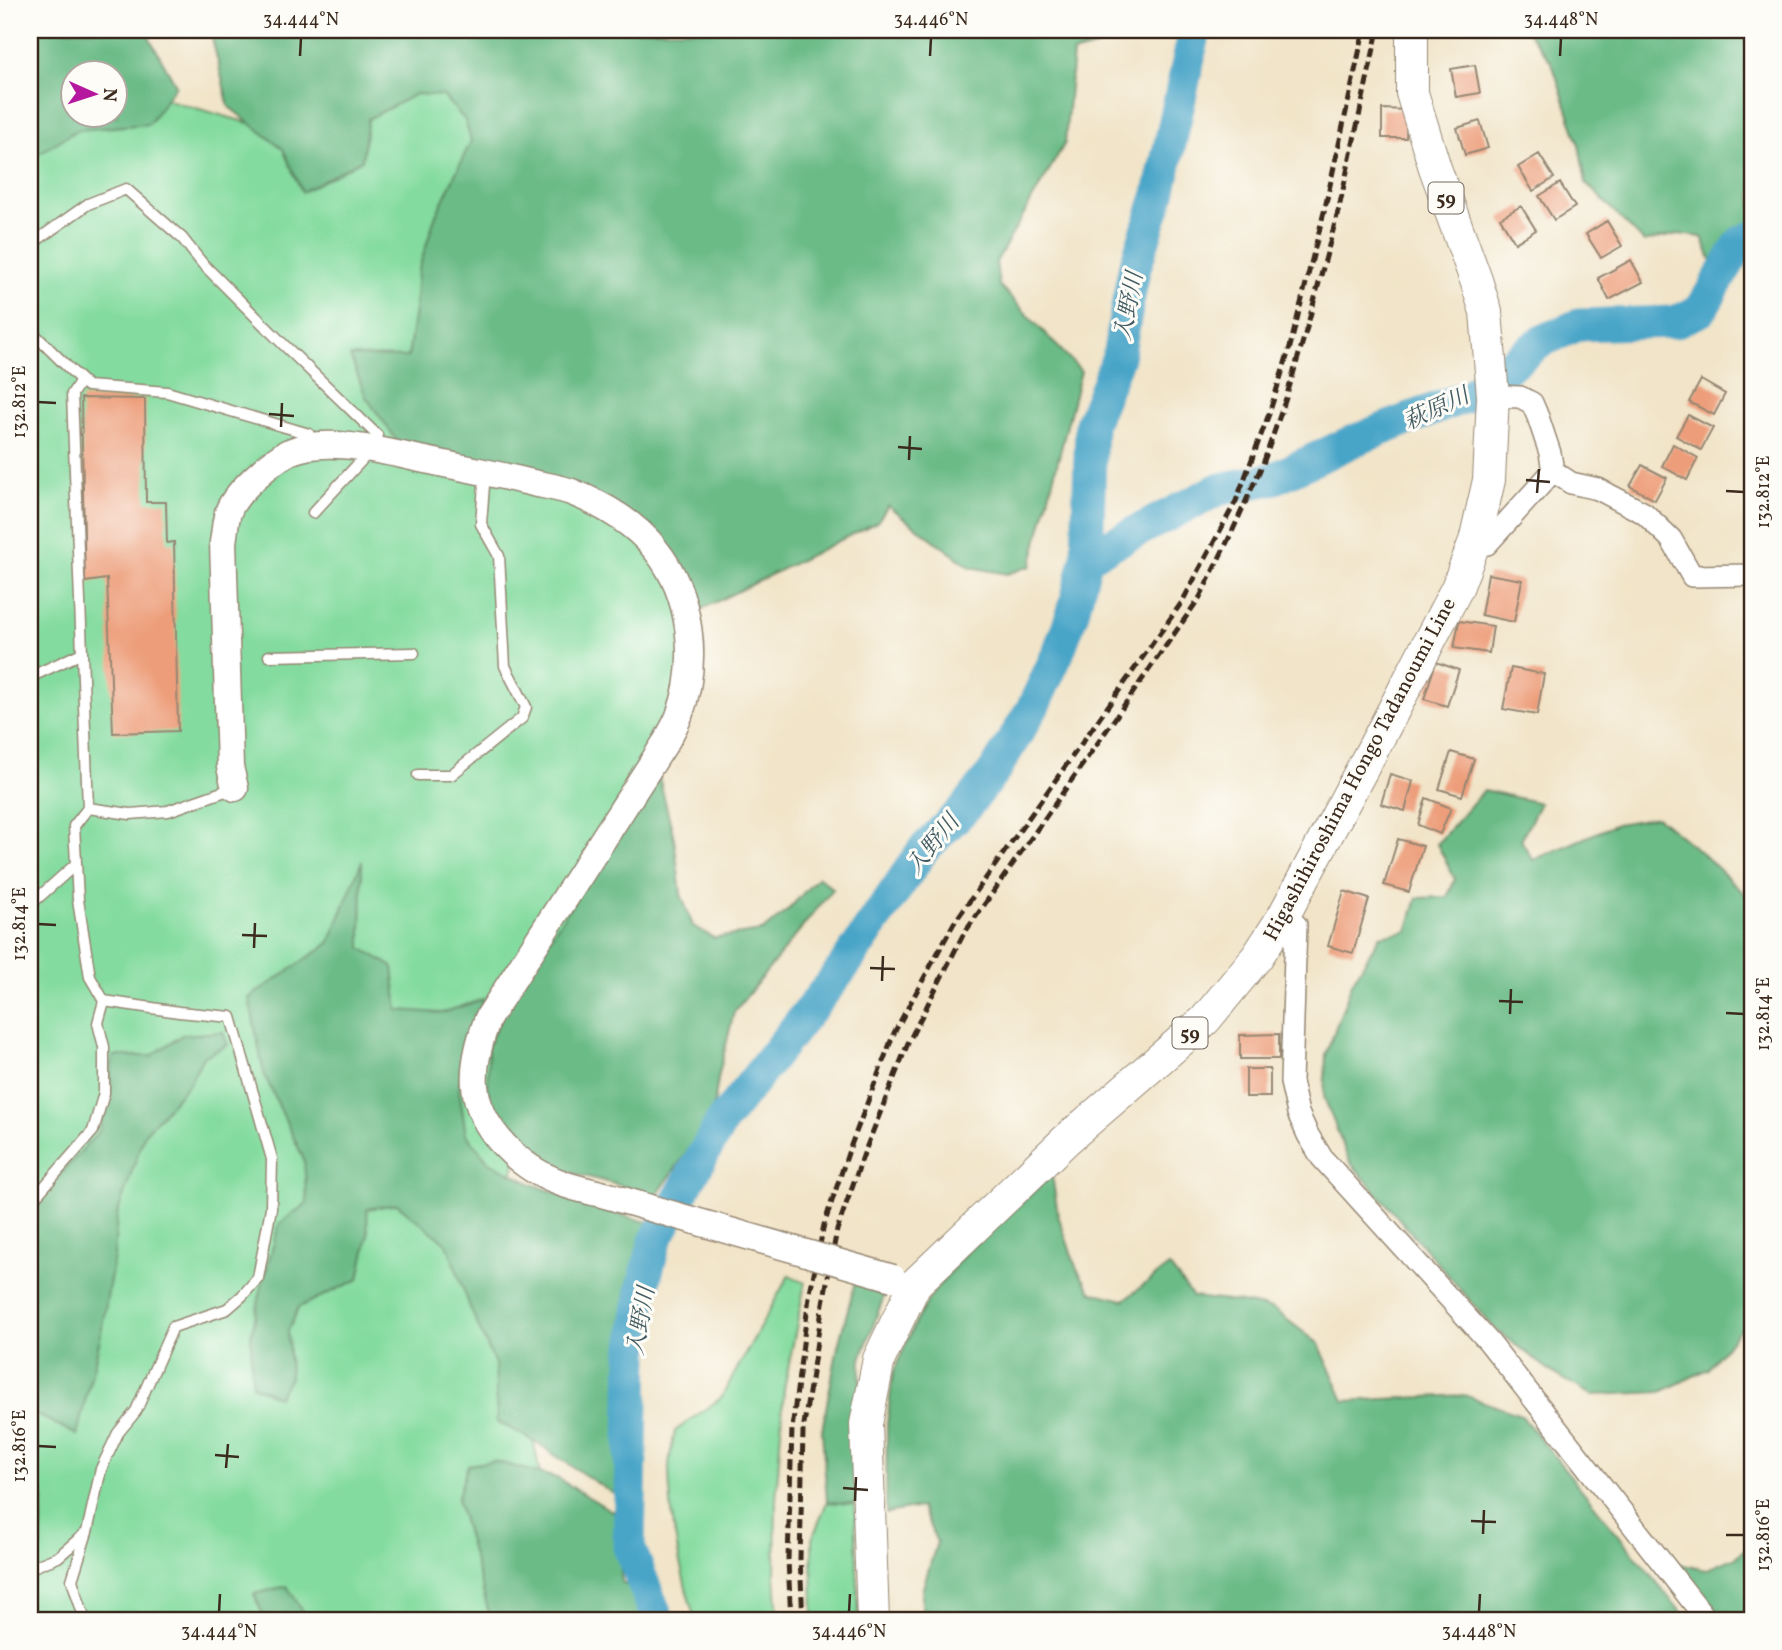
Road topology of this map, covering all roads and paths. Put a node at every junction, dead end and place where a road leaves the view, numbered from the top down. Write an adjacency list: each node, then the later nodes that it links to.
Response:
1 (1412, 30): 6 (main road, Higashihiroshima Hongo Tadanoumi Line / 59)
2 (30, 245): 8 (lane)
3 (30, 330): 4 (lane)
4 (34, 343): 5 (lane)
5 (81, 380): 7 (lane); 14 (lane)
6 (1493, 396): 9 (street); 12 (main road, Higashihiroshima Hongo Tadanoumi Line / 59)
7 (312, 445): 8 (street); 19 (street)
8 (371, 450): 10 (street); 11 (lane)
9 (1553, 471): 12 (street); 13 (street)
10 (485, 472): 18 (lane); 26 (street, bridge)
11 (313, 513)
12 (1475, 541): 23 (main road, Higashihiroshima Hongo Tadanoumi Line / 59)
13 (1752, 575)
14 (82, 653): 17 (lane); 20 (lane)
15 (414, 653): 16 (lane)
16 (269, 656)
17 (30, 677)
18 (418, 775)
19 (235, 788): 20 (lane)
20 (88, 808): 21 (lane)
21 (76, 864): 22 (lane); 24 (lane)
22 (30, 905)
23 (1283, 917): 26 (main road, Higashihiroshima Hongo Tadanoumi Line / 59); 31 (street)
24 (104, 1001): 25 (lane); 27 (lane)
25 (30, 1203)
26 (904, 1281): 30 (main road, Higashihiroshima Hongo Tadanoumi Line / 59)
27 (87, 1532): 28 (lane); 29 (lane)
28 (30, 1568)
29 (85, 1620)
30 (873, 1620)
31 (1707, 1620)

